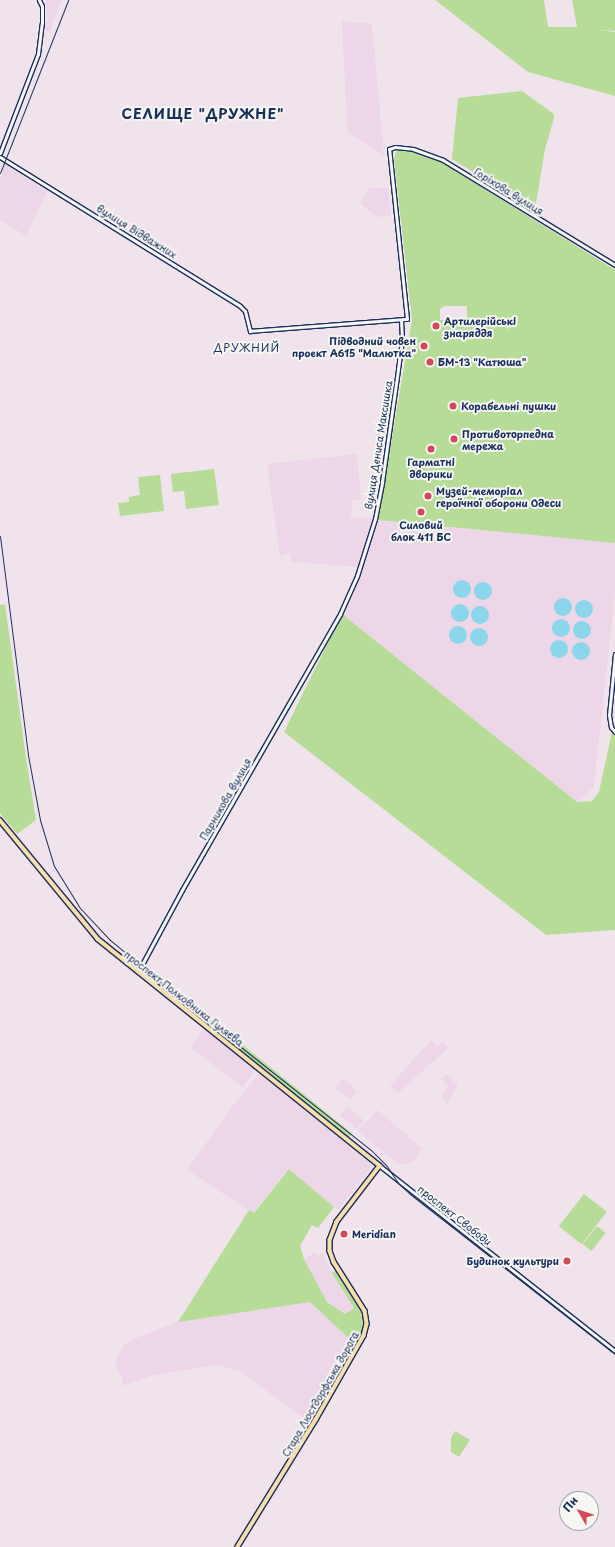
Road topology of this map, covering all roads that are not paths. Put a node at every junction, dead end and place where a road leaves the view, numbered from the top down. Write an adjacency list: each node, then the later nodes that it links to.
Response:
1 (39, 0): 2 (street)
2 (0, 153)
3 (0, 157): 5 (street, вулиця Відважних)
4 (615, 265): 5 (street, Горіхова вулиця)
5 (401, 320): 6 (street, вулиця Дениса Максишка)
6 (328, 636): 10 (street, Парникова вулиця)
7 (615, 654): 8 (street)
8 (615, 732)
9 (0, 820): 10 (main road, проспект Полковника Гуляєва)
10 (138, 972): 11 (main road, проспект Полковника Гуляєва)
11 (380, 1166): 12 (street, проспект Свободи); 13 (main road, Стара Люстдорфська дорога)
12 (615, 1351)
13 (238, 1547)

